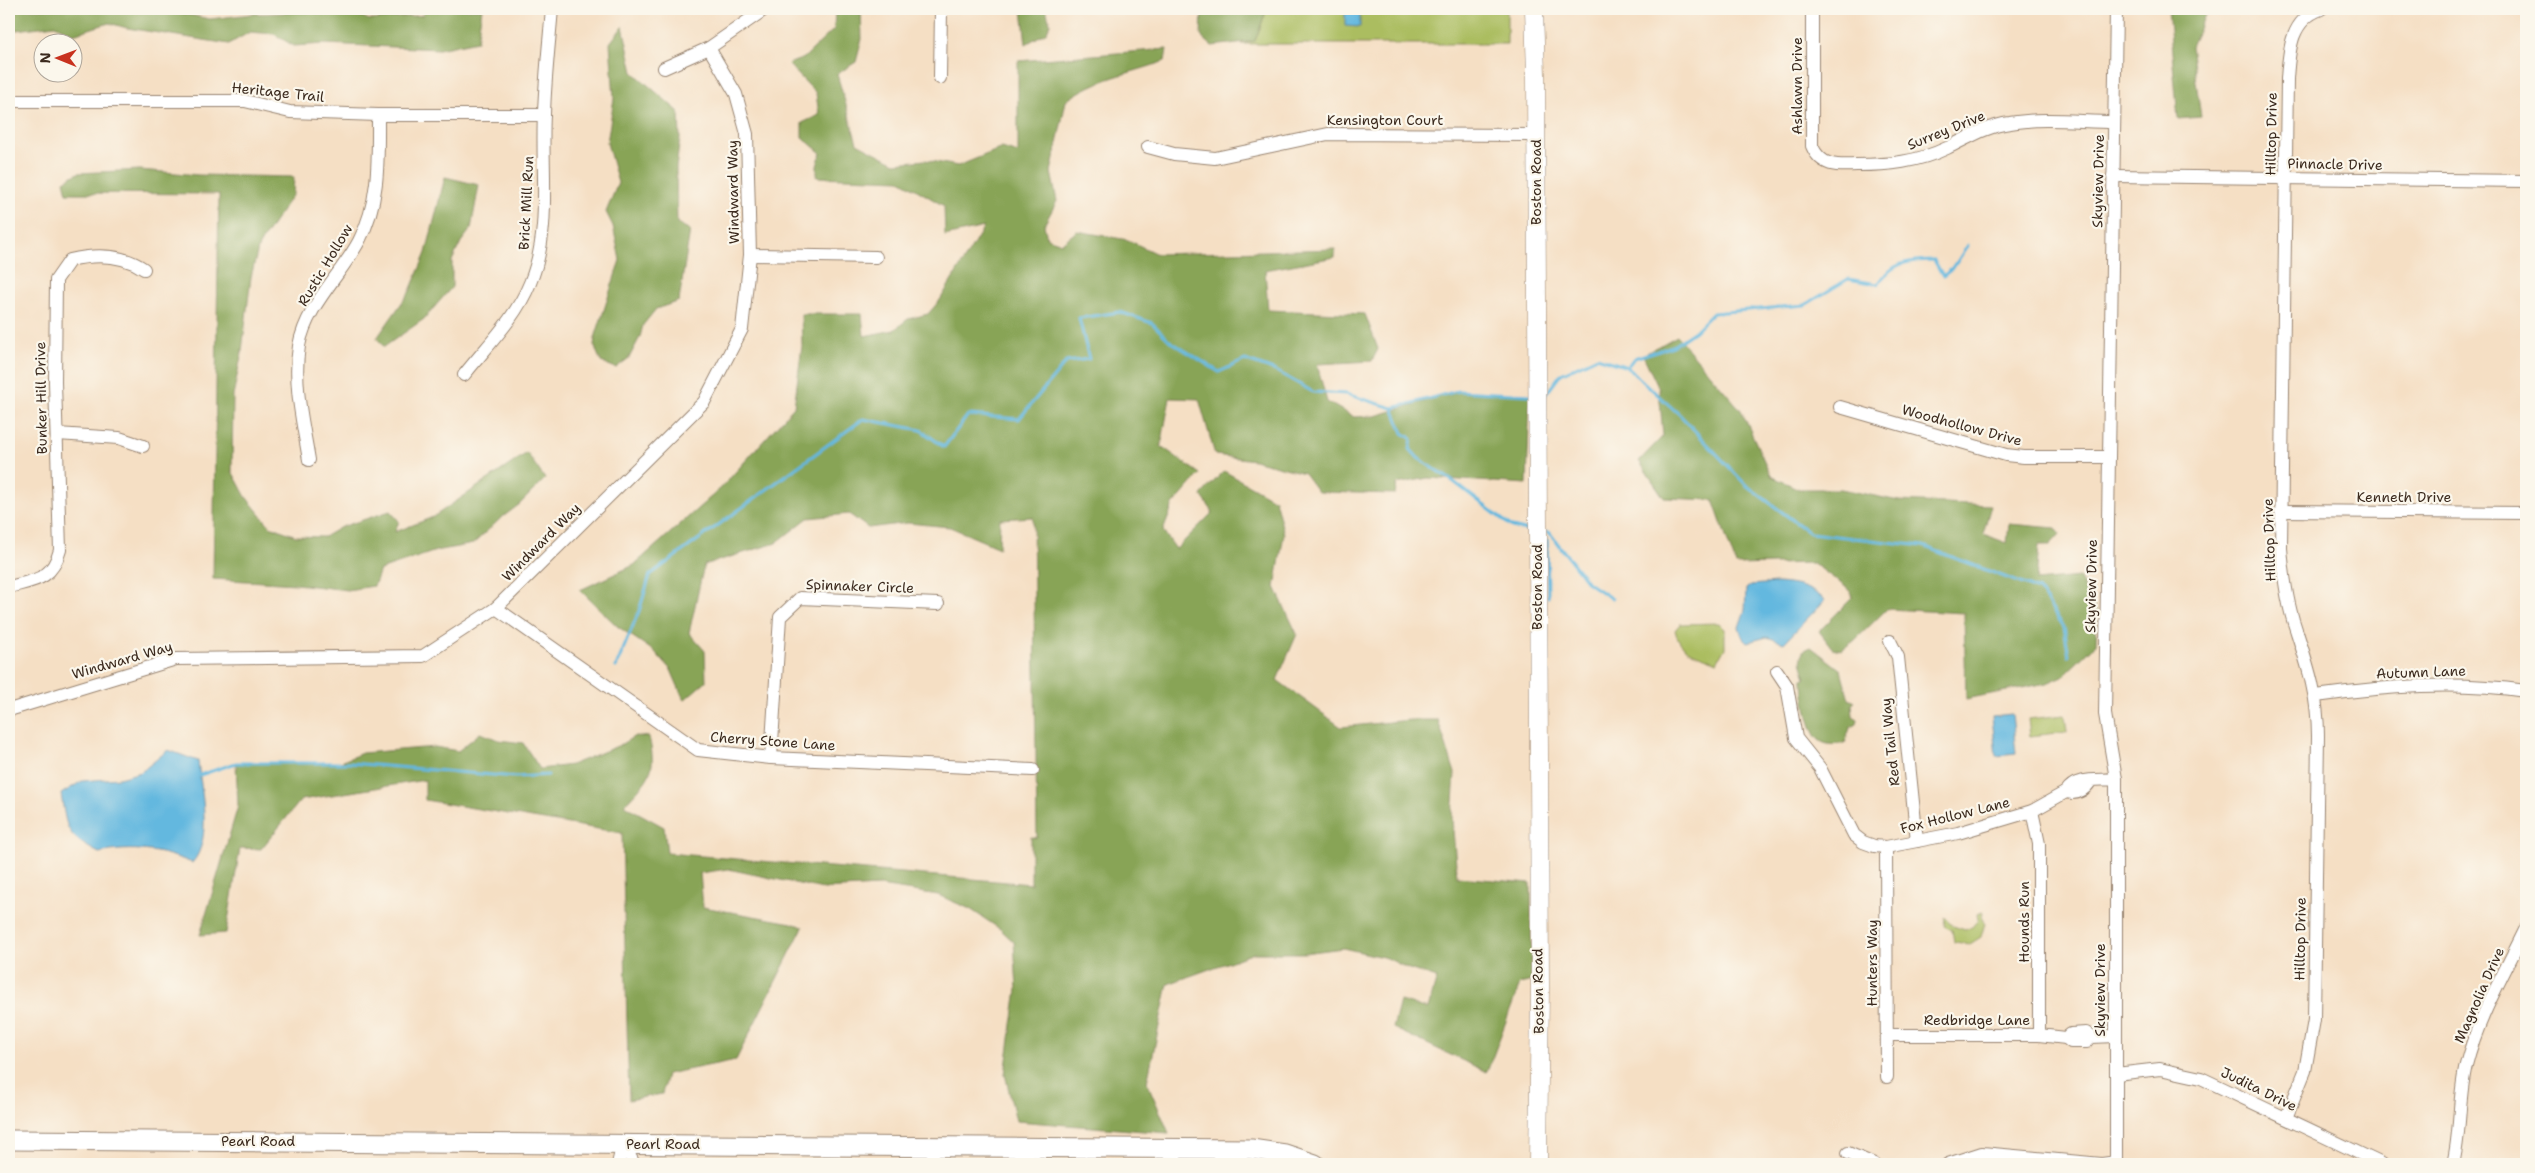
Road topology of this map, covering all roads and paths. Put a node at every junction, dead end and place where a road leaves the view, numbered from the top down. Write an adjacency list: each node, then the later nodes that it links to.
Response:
1 (552, 9): 13 (street, Brick Mill Run)
2 (765, 9): 8 (street)
3 (941, 9): 10 (street)
4 (1534, 9): 15 (street, Boston Road)
5 (1812, 9): 17 (street, Ashlawn Drive)
6 (2116, 9): 14 (street, Skyview Drive)
7 (2321, 9): 19 (street, Hilltop Drive)
8 (709, 48): 9 (street); 21 (street, Windward Way)
9 (664, 68)
10 (940, 78)
11 (9, 101): 12 (street, Heritage Trail)
12 (378, 115): 13 (street, Heritage Trail); 29 (street, Rustic Hollow)
13 (544, 115): 24 (street, Brick Mill Run)
14 (2114, 122): 17 (street, Surrey Drive); 18 (street, Skyview Drive)
15 (1536, 135): 16 (street, Kensington Court); 60 (street, Boston Road)
16 (1148, 146)
17 (1822, 160)
18 (2113, 176): 19 (street, Pinnacle Drive); 28 (street, Skyview Drive)
19 (2285, 178): 20 (street, Pinnacle Drive); 30 (street, Hilltop Drive)
20 (2526, 181)
21 (750, 255): 22 (street); 34 (street, Windward Way)
22 (876, 258)
23 (144, 269): 26 (street, Bunker Hill Drive)
24 (464, 375)
25 (1840, 407): 28 (street, Woodhollow Drive)
26 (56, 434): 27 (street); 32 (street, Bunker Hill Drive)
27 (143, 446)
28 (2108, 457): 42 (street, Skyview Drive)
29 (309, 460)
30 (2282, 511): 31 (street, Kenneth Drive); 38 (street, Hilltop Drive)
31 (2526, 513)
32 (9, 587)
33 (938, 604): 40 (street, Spinnaker Circle)
34 (496, 608): 39 (street, Windward Way); 40 (street, Cherry Stone Lane)
35 (1890, 641): 44 (street, Red Tail Way)
36 (1777, 671): 45 (street, Fox Hollow Lane)
37 (2526, 691): 38 (street, Autumn Lane)
38 (2316, 696): 52 (street, Hilltop Drive)
39 (9, 710)
40 (771, 758): 41 (street, Cherry Stone Lane)
41 (1034, 770)
42 (2116, 779): 43 (street, Fox Hollow Lane); 49 (street, Skyview Drive)
43 (2032, 811): 44 (street, Fox Hollow Lane); 48 (street, Hounds Run)
44 (1917, 841): 45 (street, Fox Hollow Lane)
45 (1886, 847): 47 (street, Hunters Way)
46 (2526, 928): 66 (street, Magnolia Drive)
47 (1888, 1035): 48 (street, Redbridge Lane); 51 (street, Hunters Way)
48 (2039, 1035): 49 (street, Redbridge Lane)
49 (2116, 1036): 50 (street, Skyview Drive)
50 (2116, 1074): 52 (street, Judita Drive); 64 (street, Skyview Drive)
51 (1887, 1078)
52 (2286, 1118): 65 (street, Judita Drive)
53 (9, 1140): 54 (main road, Pearl Road)
54 (624, 1144): 57 (street); 58 (street); 59 (main road, Pearl Road)
55 (1848, 1153): 61 (street)
56 (2014, 1160): 62 (street); 63 (street)
57 (618, 1164)
58 (634, 1164)
59 (1315, 1164)
60 (1538, 1164)
61 (1874, 1164)
62 (1948, 1164)
63 (2102, 1164): 64 (street)
64 (2116, 1164)
65 (2382, 1164)
66 (2453, 1164)

